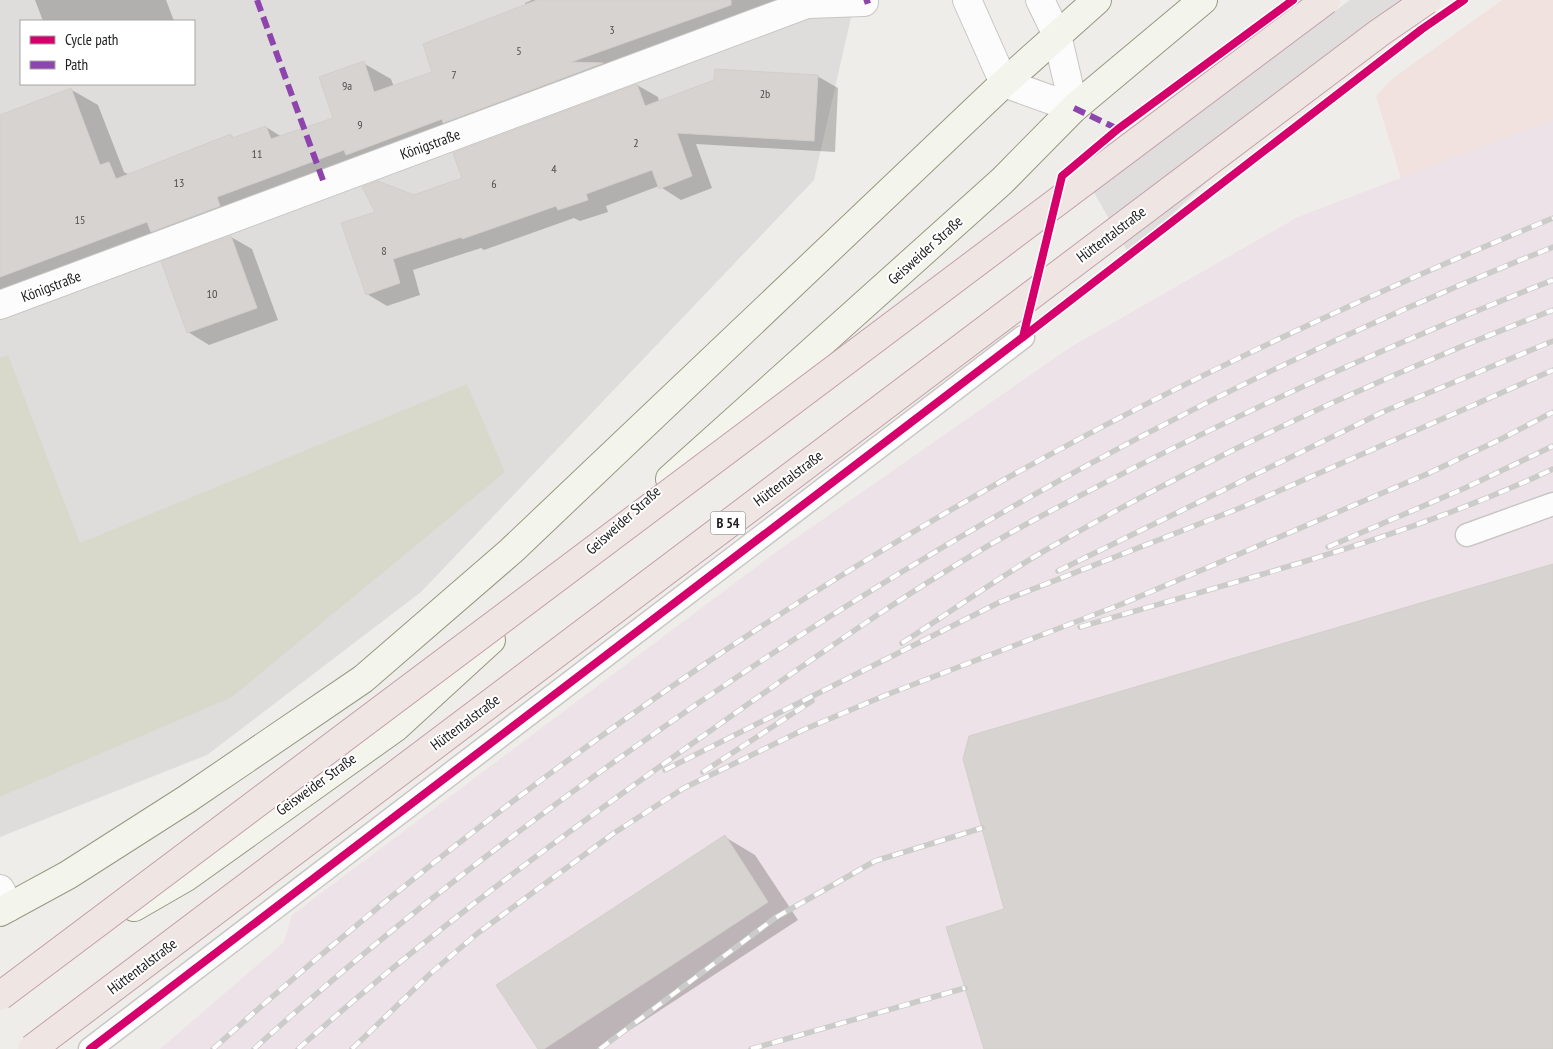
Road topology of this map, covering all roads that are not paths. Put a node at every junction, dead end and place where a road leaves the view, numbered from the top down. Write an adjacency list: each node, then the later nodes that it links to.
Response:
1 (967, 0): 9 (street)
2 (1040, 0): 8 (street)
3 (1097, 0): 8 (main road)
4 (1203, 0): 10 (main road, Geisweider Straße)
5 (1326, 0): 17 (highway, bridge)
6 (1426, 0): 18 (highway, Hüttentalstraße / B 54, bridge)
7 (864, 2): 11 (street, Königstraße)
8 (1057, 35): 9 (main road); 10 (street)
9 (1004, 83): 10 (street); 15 (main road)
10 (1074, 108): 16 (main road, Geisweider Straße)
11 (0, 305)
12 (1023, 337): 19 (lane)
13 (1553, 504): 14 (lane)
14 (1467, 535)
15 (3, 903)
16 (0, 984)
17 (0, 996)
18 (32, 1049)
19 (90, 1049)

